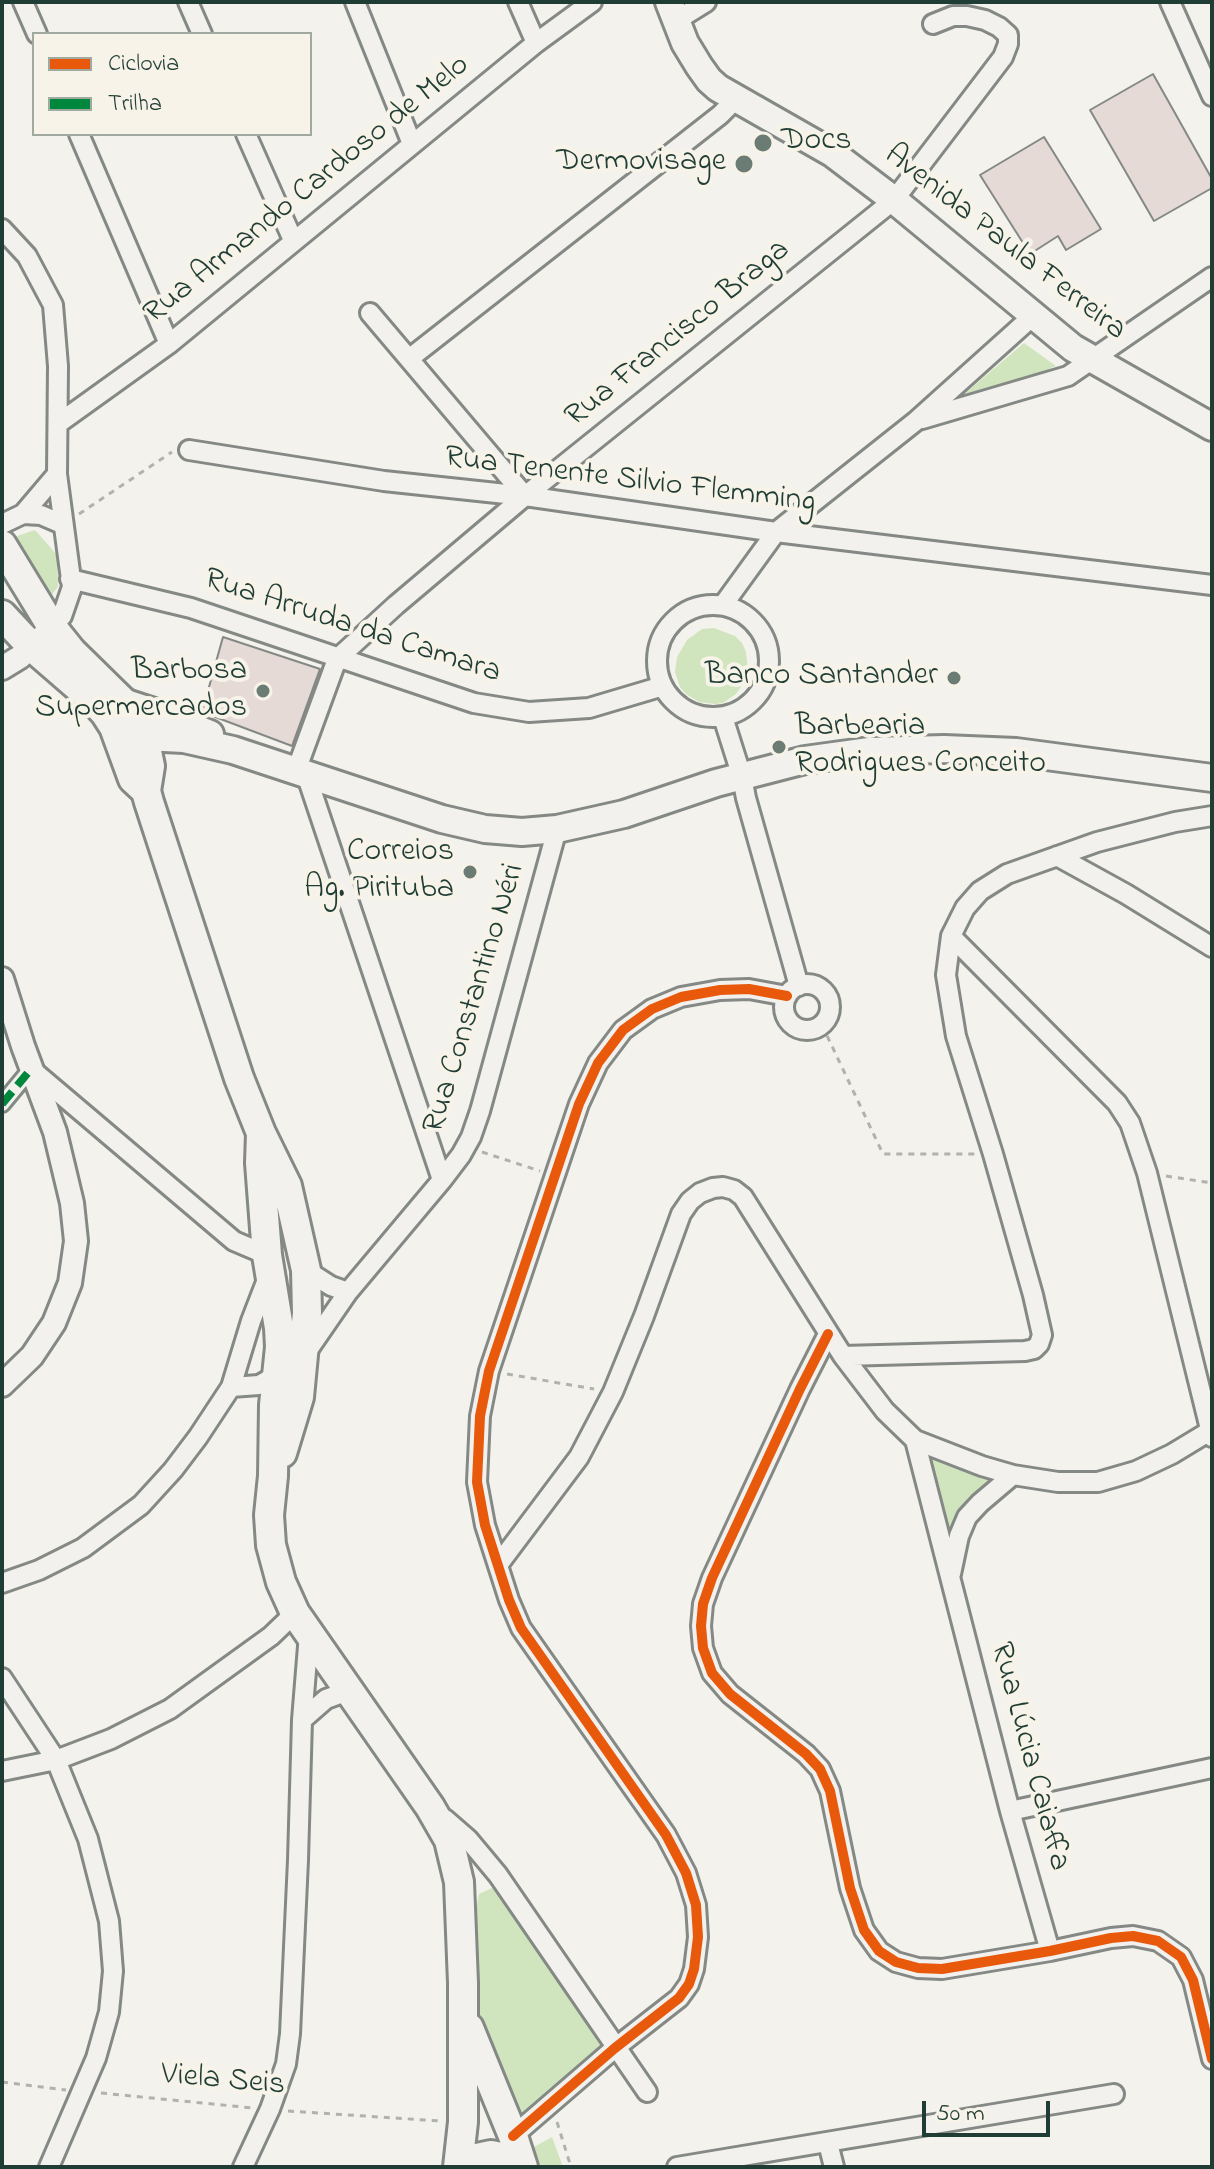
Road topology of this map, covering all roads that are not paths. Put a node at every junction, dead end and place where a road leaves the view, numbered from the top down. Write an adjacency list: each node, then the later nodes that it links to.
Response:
1 (23, 2): 10 (street)
2 (188, 2): 11 (street)
3 (355, 2): 17 (street)
4 (518, 2): 12 (street)
5 (592, 2): 12 (street, Rua Armando Cardoso de Melo)
6 (706, 2): 8 (street)
7 (1170, 2): 13 (street)
8 (673, 11): 14 (main road, Avenida Paula Ferreira)
9 (933, 24): 18 (street, Rua Francisco Braga)
10 (36, 32)
11 (201, 32)
12 (536, 43): 17 (street, Rua Armando Cardoso de Melo)
13 (1212, 96)
14 (736, 99): 18 (main road, Avenida Paula Ferreira); 25 (street)
15 (80, 136): 24 (street)
16 (247, 136): 20 (street)
17 (412, 144): 20 (street, Rua Armando Cardoso de Melo)
18 (894, 200): 23 (main road, Avenida Paula Ferreira); 32 (street, Rua Francisco Braga)
19 (2, 229): 28 (street)
20 (293, 240): 24 (street, Rua Armando Cardoso de Melo)
21 (1212, 277): 26 (street)
22 (370, 313): 25 (street)
23 (1034, 315): 26 (main road, Avenida Paula Ferreira); 27 (street)
24 (169, 344): 28 (street, Rua Armando Cardoso de Melo)
25 (410, 358): 32 (street)
26 (1093, 360): 27 (street); 29 (main road, Avenida Paula Ferreira)
27 (916, 421): 36 (street)
28 (59, 423): 31 (street)
29 (1212, 427)
30 (189, 450): 32 (street, Rua Tenente Silvio Flemming)
31 (57, 474): 33 (street); 35 (street)
32 (525, 496): 36 (street, Rua Tenente Silvio Flemming); 44 (street, Rua Francisco Braga)
33 (23, 514): 34 (street); 35 (street)
34 (2, 524)
35 (62, 524): 38 (street)
36 (776, 532): 39 (street, Rua Tenente Silvio Flemming); 40 (street)
37 (2, 545): 42 (main road)
38 (70, 579): 42 (street); 44 (street, Rua Arruda da Camara)
39 (1212, 585)
40 (723, 605): 46 (street); 48 (street)
41 (2, 615): 43 (main road)
42 (52, 627): 43 (street); 47 (main road)
43 (32, 647): 45 (street); 47 (main road)
44 (337, 659): 46 (street, Rua Arruda da Camara); 51 (street, Rua Francisco Braga)
45 (2, 668)
46 (663, 686): 48 (street)
47 (119, 714): 49 (main road); 50 (main road); 54 (main road)
48 (723, 717): 52 (street)
49 (144, 737): 50 (main road); 54 (main road)
50 (233, 750): 51 (main road)
51 (301, 773): 56 (main road); 65 (street)
52 (742, 777): 53 (main road); 56 (main road); 61 (street)
53 (1212, 778)
54 (146, 791): 64 (main road)
55 (1212, 816): 57 (street)
56 (557, 829): 65 (street, Rua Constantino Néri)
57 (1057, 856): 58 (street); 59 (street)
58 (951, 936): 71 (street); 75 (street)
59 (1212, 947)
60 (2, 979): 62 (street)
61 (793, 991): 61 (street); 79 (street)
62 (31, 1069): 63 (street); 66 (street); 73 (street)
63 (2, 1104)
64 (261, 1133): 66 (main road); 67 (main road)
65 (442, 1180): 68 (street, Rua Constantino Néri)
66 (268, 1264): 67 (main road); 72 (main road); 74 (street)
67 (306, 1270): 68 (street); 70 (main road)
68 (348, 1292): 70 (street, Rua Constantino Néri)
69 (828, 1334): 71 (street); 79 (street); 91 (street)
70 (304, 1356): 72 (main road); 78 (main road)
71 (843, 1356): 76 (street)
72 (278, 1371): 74 (street); 78 (main road)
73 (2, 1385)
74 (231, 1387): 81 (street)
75 (1211, 1434): 77 (street)
76 (915, 1440): 77 (street); 80 (street, Rua Lúcia Caiaffa)
77 (1013, 1475): 80 (street, Rua Lúcia Caiaffa)
78 (273, 1476): 82 (main road)
79 (498, 1565): 93 (street)
80 (949, 1579): 90 (street, Rua Lúcia Caiaffa)
81 (2, 1583)
82 (302, 1624): 84 (main road); 85 (street); 86 (street)
83 (2, 1678): 86 (street)
84 (348, 1691): 85 (street); 89 (main road)
85 (302, 1720): 100 (street)
86 (56, 1760): 88 (street); 99 (street)
87 (1212, 1768): 90 (street)
88 (2, 1771)
89 (430, 1807): 92 (main road); 93 (street)
90 (1010, 1811): 91 (street, Rua Lúcia Caiaffa)
91 (1050, 1951): 94 (street)
92 (463, 2012): 97 (main road); 101 (main road)
93 (615, 2048): 95 (street); 97 (street)
94 (1212, 2059)
95 (647, 2092)
96 (1114, 2094): 98 (street)
97 (513, 2136): 103 (main road)
98 (828, 2143): 104 (street); 105 (street)
99 (49, 2167)
100 (243, 2167)
101 (458, 2167)
102 (464, 2167): 103 (main road)
103 (520, 2167)
104 (677, 2167)
105 (834, 2167)

